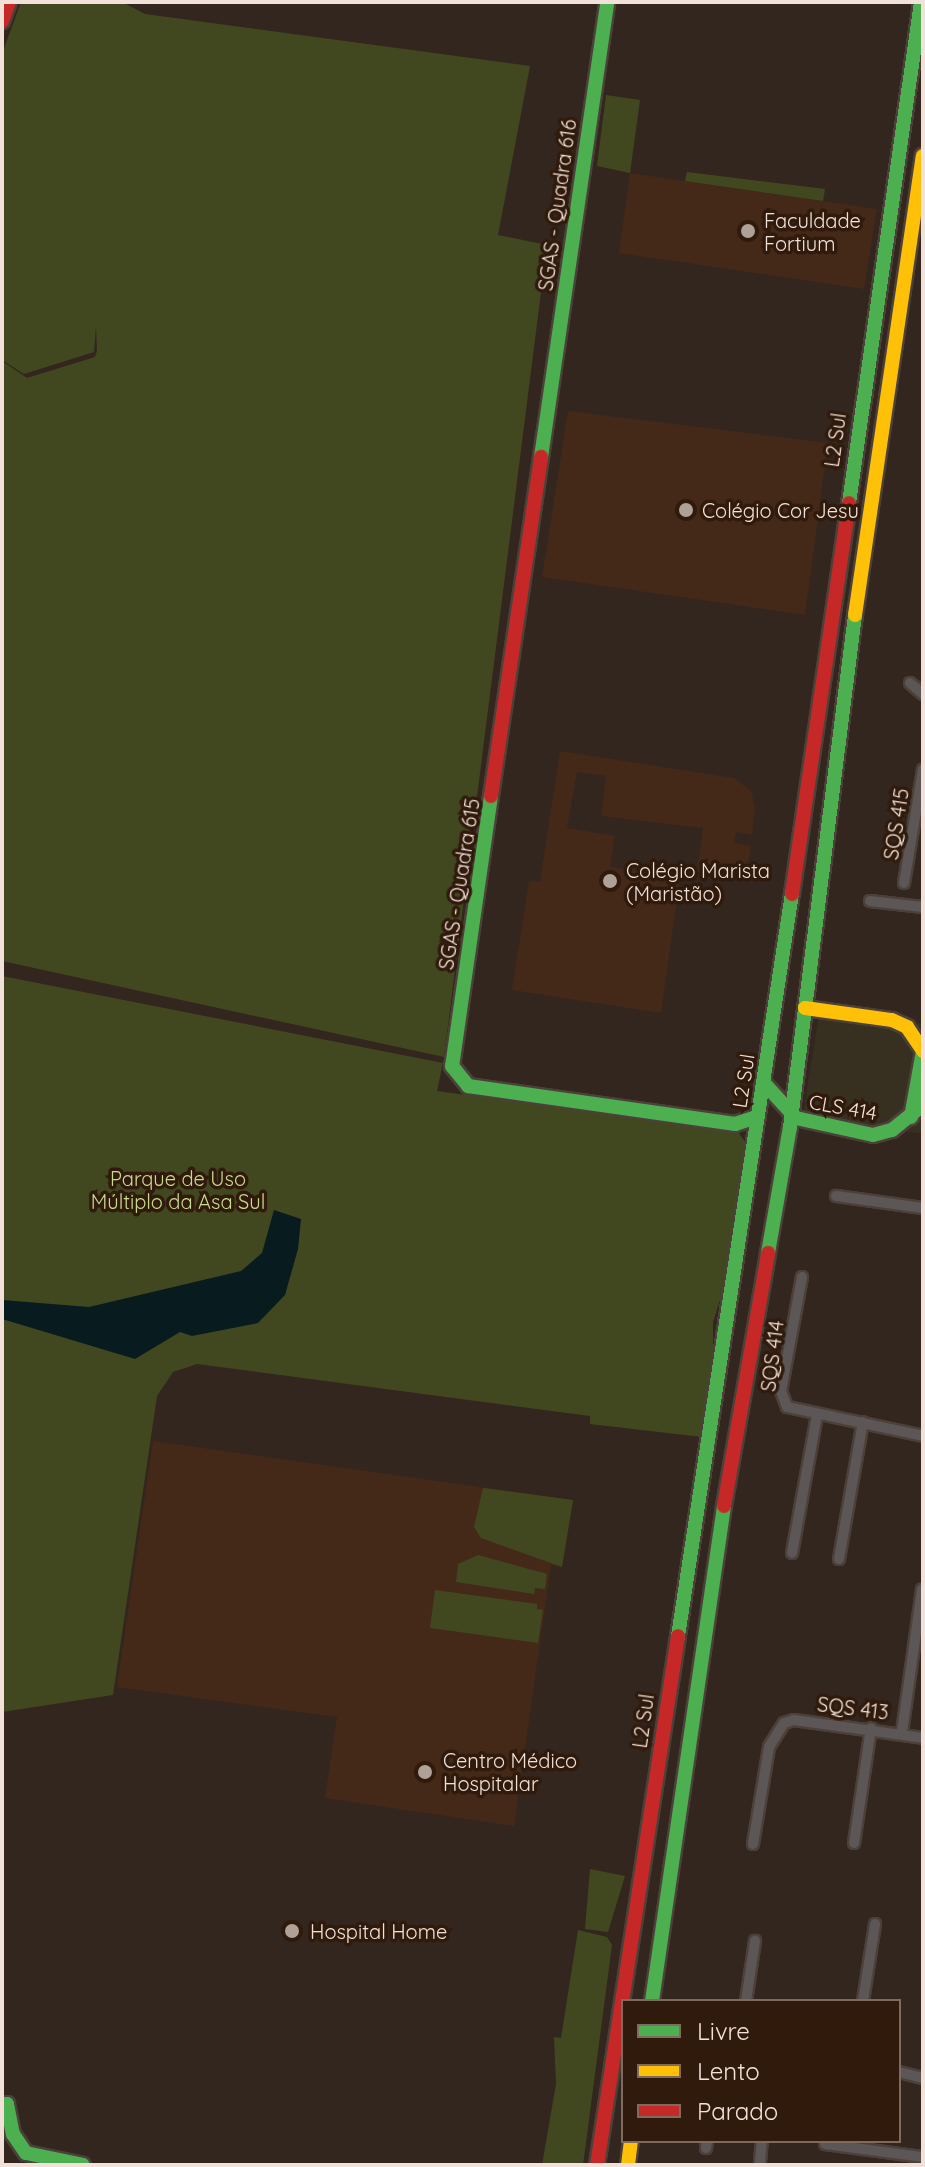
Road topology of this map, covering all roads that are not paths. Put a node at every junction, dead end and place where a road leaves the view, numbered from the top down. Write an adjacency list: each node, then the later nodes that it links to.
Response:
1 (9, 2): 4 (main road)
2 (607, 2): 8 (main road, SGAS - Quadra 616)
3 (921, 2): 6 (main road, L2 Sul)
4 (2, 21)
5 (923, 156): 7 (main road)
6 (879, 281): 7 (main road); 15 (main road, L2 Sul)
7 (904, 283): 16 (main road)
8 (547, 413): 24 (main road, SGAS - Quadra 615)
9 (910, 683): 10 (street)
10 (923, 694)
11 (923, 770): 12 (street, SQS 415)
12 (904, 883)
13 (870, 901): 14 (street)
14 (923, 907)
15 (788, 908): 16 (main road); 19 (main road, L2 Sul)
16 (815, 914): 17 (main road)
17 (805, 1008): 18 (main road); 21 (main road)
18 (923, 1051): 23 (main road)
19 (763, 1082): 21 (main road, CLS 414); 22 (main road, L2 Sul)
20 (923, 1105): 23 (main road, CLS 414)
21 (791, 1116): 23 (main road, CLS 414); 28 (main road)
22 (757, 1117): 24 (main road, SGAS - Quadra 615); 25 (main road, L2 Sul)
23 (911, 1118)
24 (735, 1124): 25 (main road)
25 (754, 1141): 27 (main road, L2 Sul)
26 (836, 1196): 29 (street)
27 (745, 1200): 28 (main road); 44 (main road, L2 Sul)
28 (776, 1205): 45 (main road)
29 (923, 1208)
30 (802, 1277): 31 (street, SQS 414)
31 (817, 1416): 32 (street, SQS 414); 34 (street)
32 (863, 1422): 33 (street, SQS 414); 35 (street)
33 (923, 1436)
34 (792, 1553)
35 (839, 1559)
36 (922, 1589): 38 (street, SQS 413)
37 (871, 1728): 38 (street, SQS 413); 40 (street); 41 (street, SQS 413)
38 (902, 1732): 39 (street, SQS 413)
39 (923, 1738)
40 (854, 1843)
41 (753, 1844)
42 (875, 1924): 47 (street)
43 (755, 1941): 46 (street)
44 (627, 1999)
45 (652, 1999)
46 (746, 1999)
47 (863, 1999)
48 (621, 2038): 49 (main road, L2 Sul)
49 (618, 2058): 52 (main road, L2 Sul)
50 (901, 2072): 51 (street)
51 (923, 2078)
52 (616, 2085): 60 (main road, L2 Sul)
53 (2, 2104): 59 (main road)
54 (631, 2143): 61 (main road)
55 (762, 2143): 58 (street)
56 (825, 2144): 57 (street)
57 (923, 2156)
58 (760, 2162)
59 (83, 2165)
60 (597, 2165)
61 (628, 2165)

